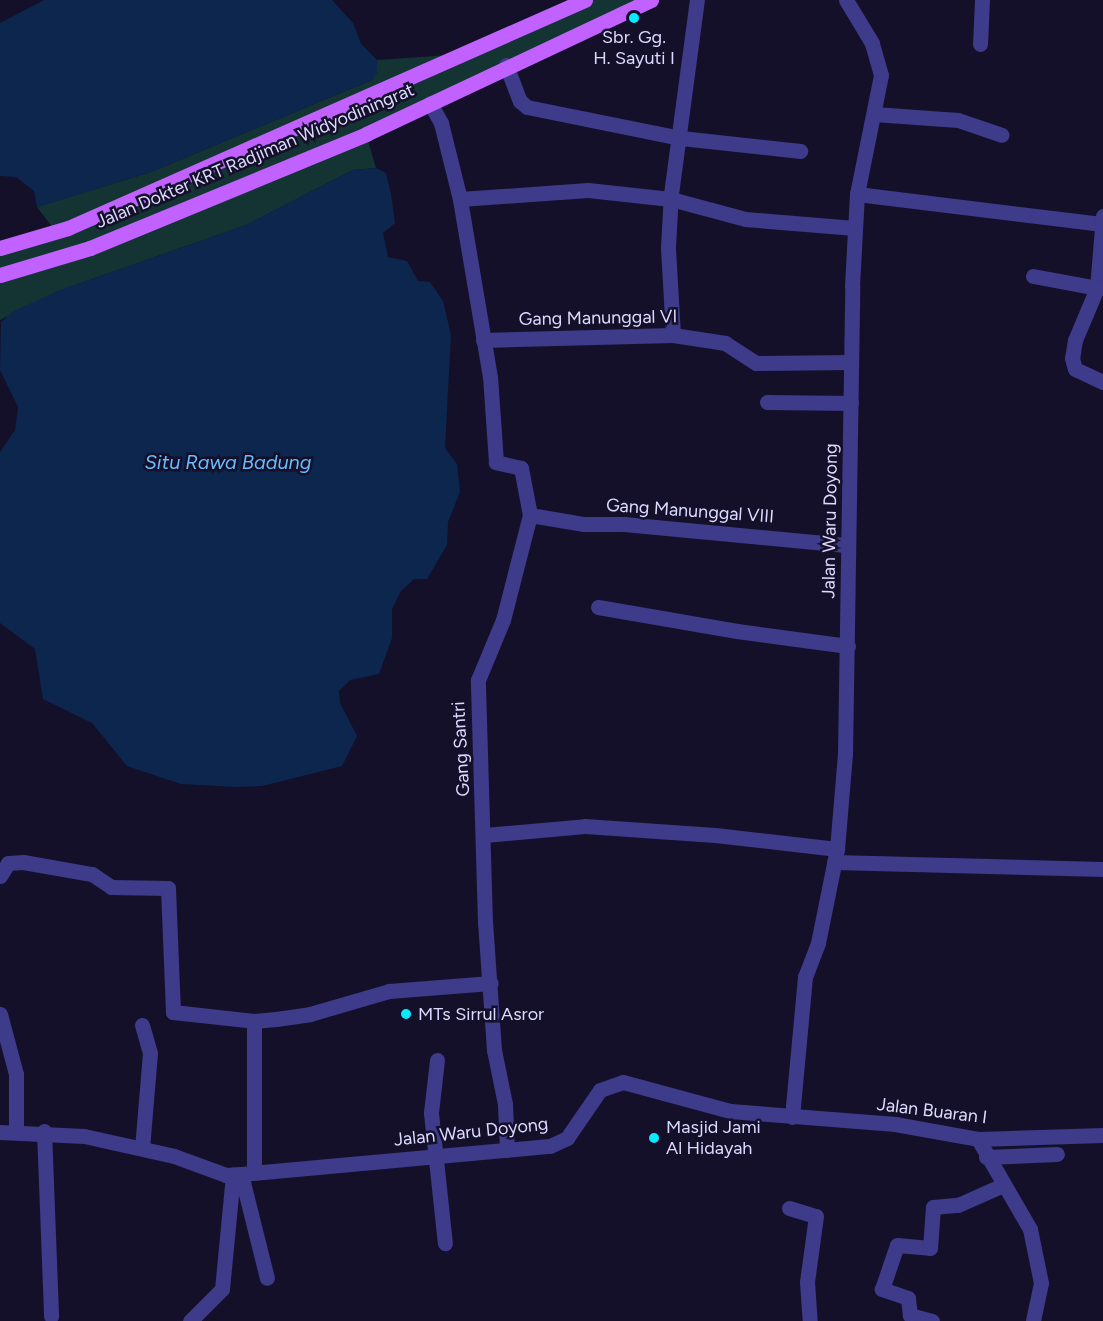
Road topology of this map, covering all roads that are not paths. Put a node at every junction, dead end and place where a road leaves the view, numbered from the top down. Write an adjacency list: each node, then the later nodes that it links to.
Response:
1 (585, 0): 18 (main road, Jalan Dokter KRT Radjiman Widyodiningrat)
2 (651, 0): 7 (main road, Jalan Dokter KRT Radjiman Widyodiningrat)
3 (698, 0): 11 (street)
4 (846, 0): 9 (street, Jalan Waru Doyong)
5 (982, 0): 6 (street)
6 (980, 44)
7 (506, 65): 8 (main road, Jalan Dokter KRT Radjiman Widyodiningrat); 11 (street)
8 (430, 103): 14 (street); 19 (main road, Jalan Dokter KRT Radjiman Widyodiningrat)
9 (874, 114): 10 (street); 13 (street, Jalan Waru Doyong)
10 (1002, 135)
11 (681, 138): 12 (street); 15 (street)
12 (800, 150)
13 (857, 194): 16 (street); 17 (street, Jalan Waru Doyong)
14 (460, 199): 15 (street); 23 (street)
15 (671, 199): 17 (street); 22 (street)
16 (1102, 220): 21 (street)
17 (855, 228): 24 (street, Jalan Waru Doyong)
18 (0, 248)
19 (0, 275)
20 (1033, 276): 21 (street)
21 (1100, 288): 25 (street)
22 (673, 335): 23 (street, Gang Manunggal VI); 24 (street, Gang Manunggal VI)
23 (483, 340): 28 (street, Gang Santri)
24 (851, 362): 27 (street, Jalan Waru Doyong)
25 (1103, 382)
26 (767, 402): 27 (street)
27 (851, 403): 29 (street, Jalan Waru Doyong)
28 (530, 515): 29 (street, Gang Manunggal VIII); 32 (street, Gang Santri)
29 (848, 544): 31 (street, Jalan Waru Doyong)
30 (598, 607): 31 (street)
31 (848, 646): 33 (street, Jalan Waru Doyong)
32 (485, 835): 33 (street); 36 (street, Gang Santri)
33 (835, 856): 34 (street); 41 (street, Jalan Waru Doyong)
34 (1103, 869)
35 (1, 873): 38 (street)
36 (491, 983): 38 (street); 48 (street, Gang Santri)
37 (0, 1014): 42 (street)
38 (254, 1021): 52 (street)
39 (142, 1025): 47 (street)
40 (436, 1060): 50 (street)
41 (792, 1116): 46 (street, Jalan Buaran I); 48 (street, Jalan Waru Doyong)
42 (16, 1131): 43 (street, Jalan Waru Doyong); 44 (street, Jalan Waru Doyong)
43 (44, 1131): 47 (street, Jalan Waru Doyong); 57 (street)
44 (0, 1132)
45 (1103, 1135): 46 (street, Jalan Buaran I)
46 (978, 1139): 51 (street)
47 (142, 1148): 52 (street, Jalan Waru Doyong)
48 (507, 1150): 50 (street, Jalan Waru Doyong)
49 (1057, 1154): 51 (street)
50 (434, 1156): 52 (street, Jalan Waru Doyong); 55 (street)
51 (986, 1157): 53 (street)
52 (243, 1174): 56 (street); 58 (street)
53 (1003, 1185): 60 (street); 61 (street)
54 (789, 1208): 59 (street)
55 (445, 1243)
56 (267, 1278)
57 (51, 1316)
58 (190, 1321)
59 (810, 1321)
60 (932, 1321)
61 (1033, 1321)

